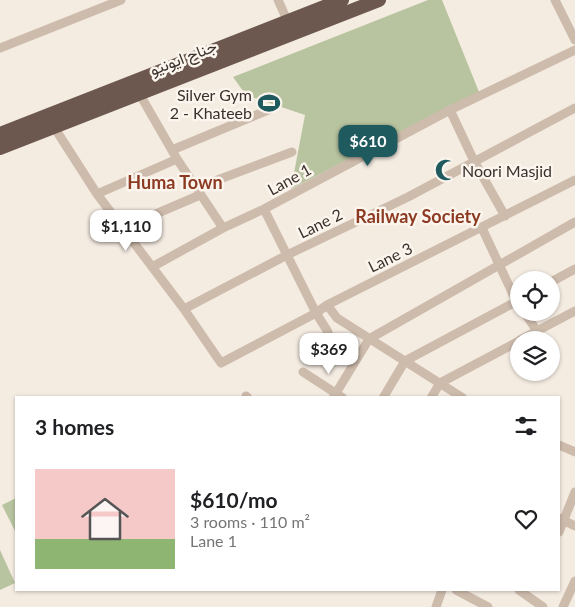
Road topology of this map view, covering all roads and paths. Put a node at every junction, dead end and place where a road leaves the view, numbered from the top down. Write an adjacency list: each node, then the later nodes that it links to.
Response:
1 (121, 0): 8 (street)
2 (278, 0): 6 (street)
3 (342, 0): 6 (highway, جناح ایونیو)
4 (379, 0): 10 (highway, جناح ایونیو)
5 (555, 0): 7 (street)
6 (288, 22): 15 (highway, جناح ایونیو)
7 (575, 40)
8 (0, 48)
9 (575, 50): 13 (street, Lane 1)
10 (139, 93): 14 (highway, جناح ایونیو); 17 (street)
11 (273, 108): 17 (street)
12 (575, 108): 20 (street, Lane 2)
13 (450, 110): 20 (street); 24 (street, Lane 1)
14 (54, 127): 16 (highway, جناح ایونیو); 23 (street)
15 (0, 134)
16 (0, 148)
17 (172, 150): 19 (street)
18 (292, 152): 22 (street)
19 (177, 159): 22 (street); 23 (street)
20 (474, 161): 25 (street); 30 (street, Lane 2)
21 (575, 180): 25 (street, Lane 3)
22 (198, 192): 27 (street); 28 (street)
23 (97, 194): 27 (street)
24 (264, 210): 28 (street, Lane 1); 30 (street)
25 (505, 216): 29 (street, Lane 3)
26 (575, 222): 31 (street)
27 (123, 228): 32 (street)
28 (223, 228): 32 (street, Lane 1)
29 (482, 228): 31 (street); 36 (street, Lane 3)
30 (287, 255): 38 (street, Lane 2); 40 (street)
31 (499, 264): 35 (street); 44 (street)
32 (152, 267): 38 (street)
33 (575, 269): 34 (street)
34 (560, 277)
35 (510, 286)
36 (327, 305): 40 (street, Lane 3); 44 (street)
37 (510, 306): 46 (street)
38 (184, 309): 40 (street, Lane 3)
39 (575, 311): 42 (street)
40 (316, 313): 43 (street)
41 (530, 321): 42 (street)
42 (537, 331)
43 (328, 332)
44 (369, 339): 46 (street); 49 (street)
45 (510, 345): 48 (street)
46 (406, 360): 48 (street); 50 (street)
47 (303, 372): 49 (street)
48 (440, 383): 51 (street); 52 (street)
49 (337, 396)
50 (384, 396)
51 (432, 396)
52 (460, 396)
53 (560, 446): 54 (street)
54 (575, 452)
55 (575, 492): 56 (street)
56 (561, 519): 57 (street)
57 (575, 526)
58 (575, 581): 67 (street)
59 (442, 591): 63 (street)
60 (448, 591): 64 (street)
61 (458, 591): 65 (street)
62 (532, 594): 66 (street)
63 (436, 607)
64 (442, 607)
65 (488, 607)
66 (543, 607)
67 (563, 607)

